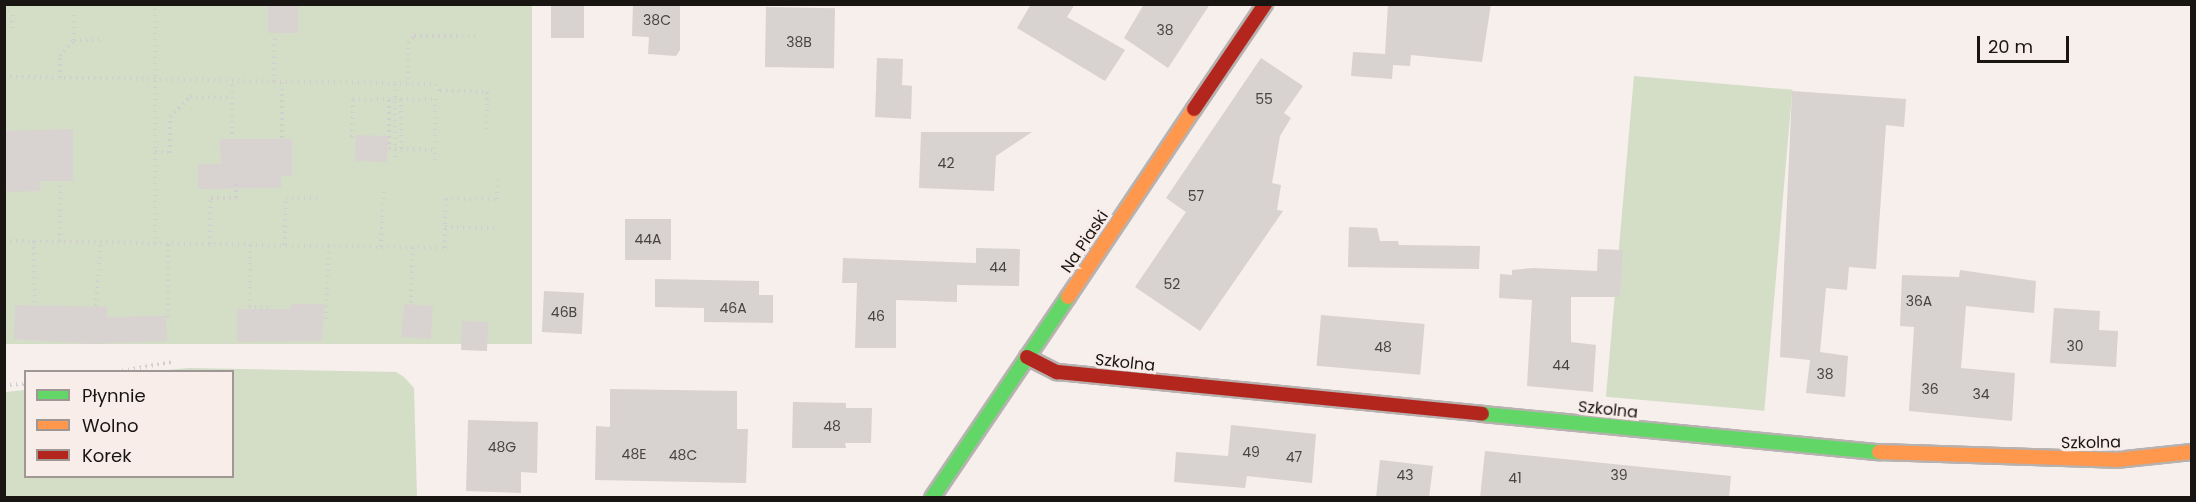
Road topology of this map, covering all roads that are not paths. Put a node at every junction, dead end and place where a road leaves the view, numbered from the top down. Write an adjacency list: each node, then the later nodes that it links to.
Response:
1 (1265, 4): 2 (street, Na Piaski)
2 (1027, 357): 3 (street, Szkolna); 4 (street, Na Piaski)
3 (2192, 452)
4 (932, 498)

